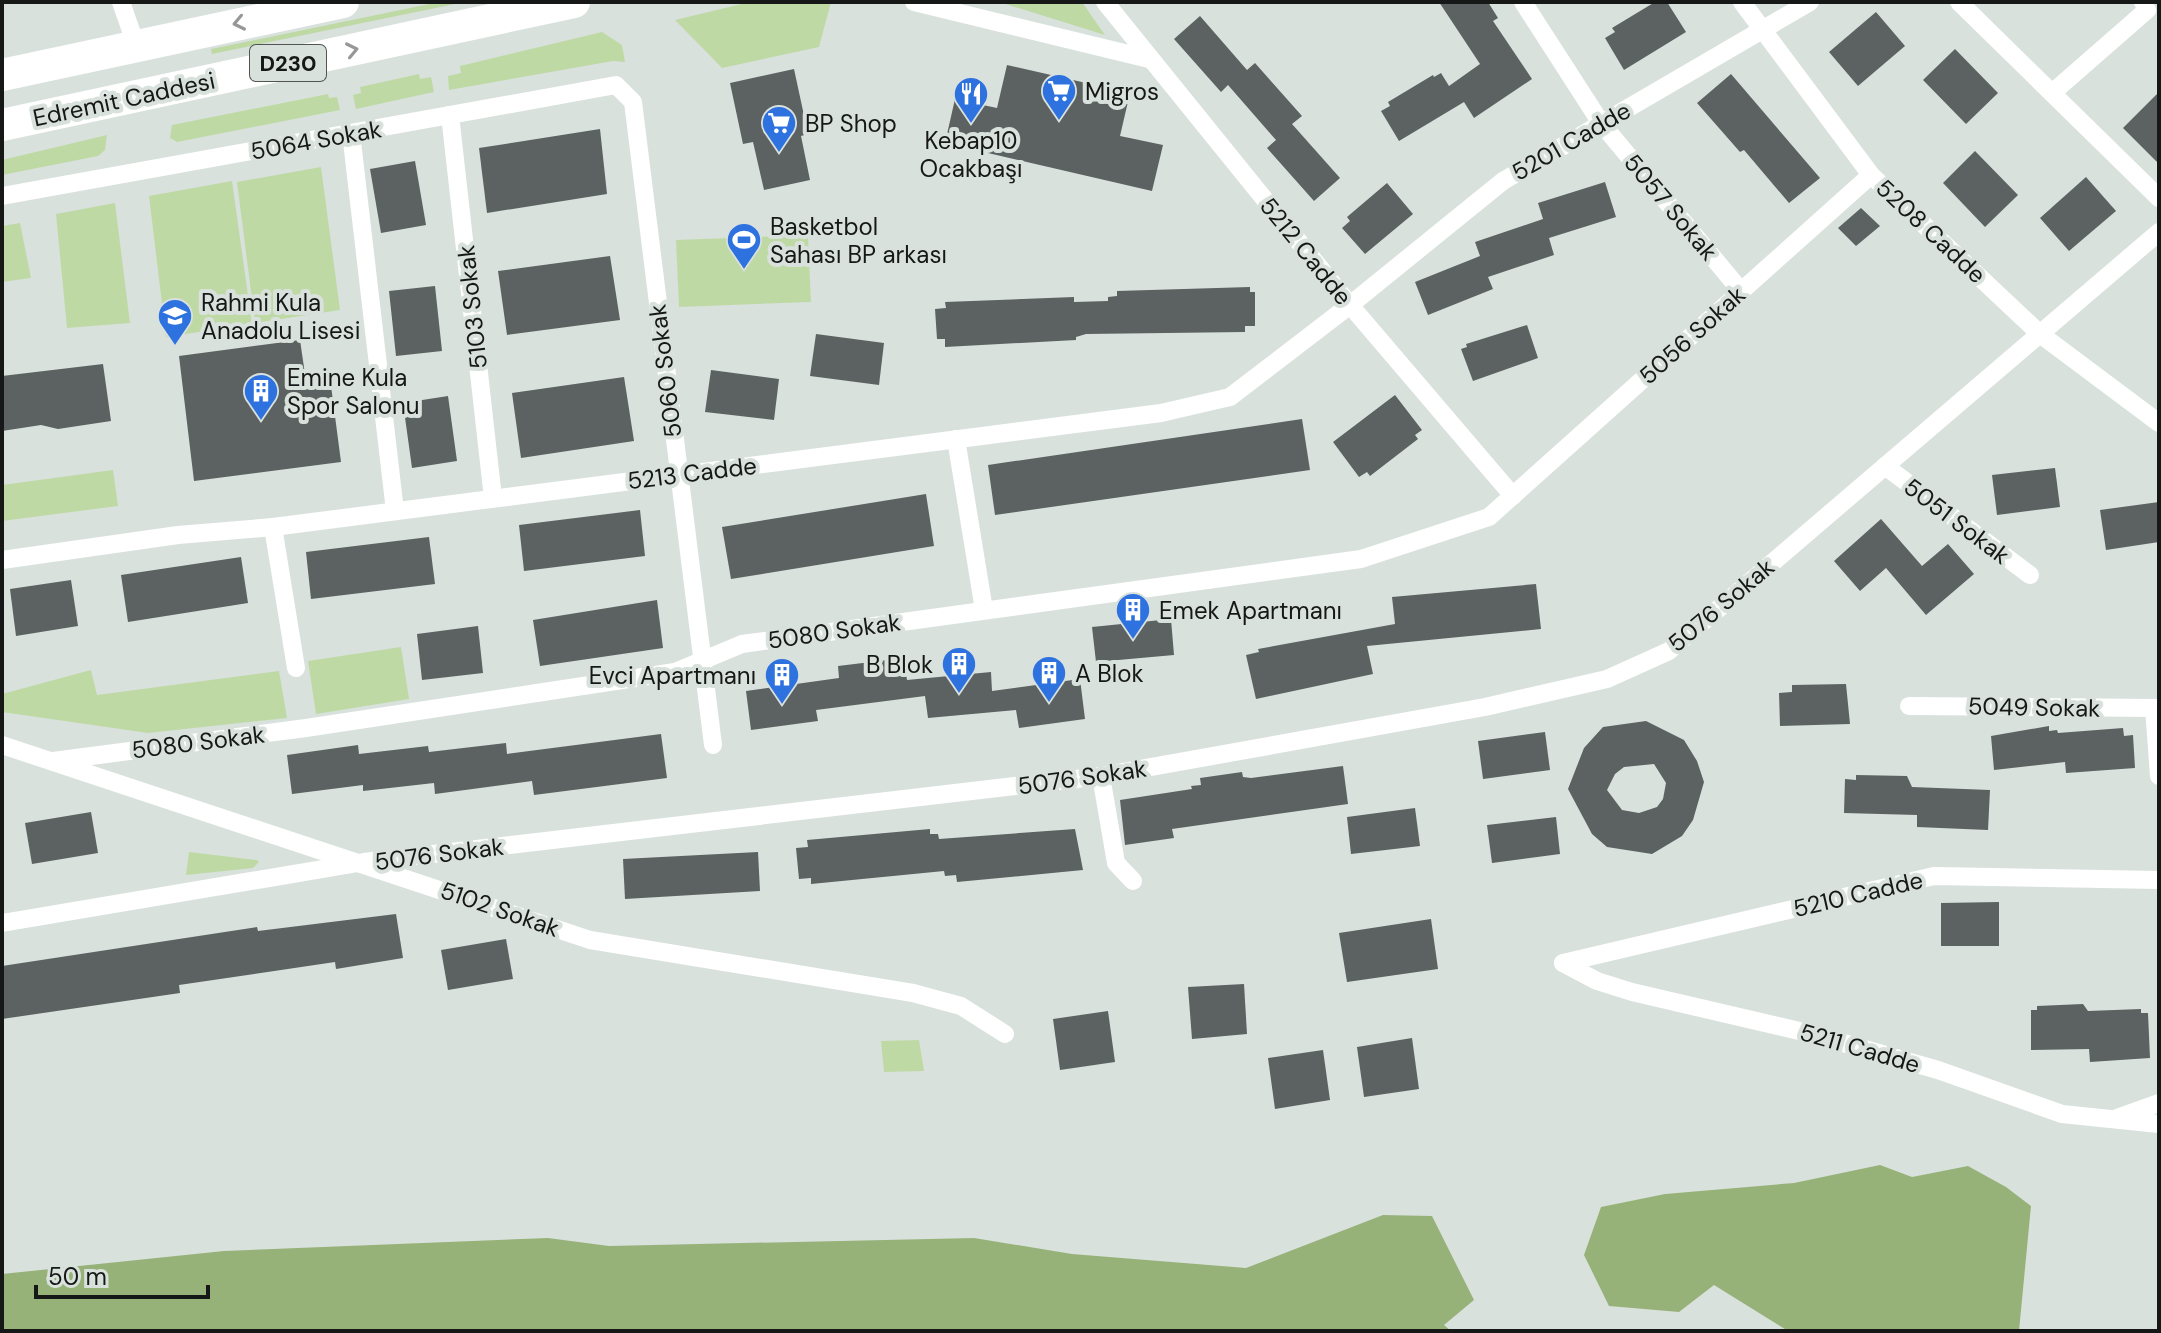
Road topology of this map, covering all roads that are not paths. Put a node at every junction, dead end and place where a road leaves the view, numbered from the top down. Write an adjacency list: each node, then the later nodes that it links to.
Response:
1 (121, 2): 12 (street)
2 (343, 2): 12 (highway, Edremit Caddesi / D230, one-way to 12)
3 (574, 2): 19 (highway, Edremit Caddesi / D230, one-way to 3)
4 (914, 2): 13 (street)
5 (1105, 2): 13 (street, 5212 Cadde)
6 (1523, 2): 18 (street, 5057 Sokak)
7 (1742, 2): 11 (street, 5208 Cadde)
8 (1810, 2): 11 (street, 5201 Cadde)
9 (1959, 2): 16 (street)
10 (2143, 2): 16 (street)
11 (1760, 31): 18 (street, 5201 Cadde); 21 (street, 5208 Cadde)
12 (136, 45): 14 (highway, Edremit Caddesi / D230)
13 (1149, 59): 26 (street, 5212 Cadde)
14 (2, 75)
15 (627, 93): 17 (street, 5064 Sokak); 31 (street, 5060 Sokak)
16 (2052, 93): 23 (street)
17 (450, 115): 20 (street, 5064 Sokak); 33 (street, 5103 Sokak)
18 (1601, 123): 25 (street, 5057 Sokak); 26 (street, 5201 Cadde)
19 (2, 125)
20 (351, 133): 22 (street, 5064 Sokak); 34 (street)
21 (1871, 175): 25 (street, 5056 Sokak); 27 (street, 5208 Cadde)
22 (2, 196)
23 (2159, 198)
24 (2159, 232): 27 (street, 5076 Sokak)
25 (1741, 291): 32 (street, 5056 Sokak)
26 (1350, 305): 29 (street, 5213 Cadde); 32 (street, 5212 Cadde)
27 (2040, 334): 28 (street, 5208 Cadde); 30 (street, 5076 Sokak)
28 (2159, 423)
29 (956, 439): 31 (street, 5213 Cadde); 38 (street)
30 (1885, 466): 37 (street, 5051 Sokak); 46 (street, 5076 Sokak)
31 (677, 475): 33 (street, 5213 Cadde); 39 (street, 5060 Sokak)
32 (1513, 496): 38 (street, 5080 Sokak)
33 (493, 498): 34 (street, 5213 Cadde)
34 (395, 511): 35 (street, 5213 Cadde)
35 (273, 527): 36 (street, 5213 Cadde); 40 (street)
36 (2, 560)
37 (2030, 575)
38 (984, 610): 39 (street, 5080 Sokak)
39 (701, 660): 44 (street, 5060 Sokak); 45 (street, 5080 Sokak)
40 (296, 668)
41 (1909, 706): 42 (street, 5049 Sokak)
42 (2157, 708): 47 (street)
43 (2, 745): 45 (street, 5102 Sokak)
44 (713, 745)
45 (53, 761): 48 (street, 5102 Sokak)
46 (1101, 776): 48 (street, 5076 Sokak); 50 (street)
47 (2159, 776)
48 (364, 862): 51 (street, 5076 Sokak); 53 (street, 5102 Sokak)
49 (2159, 880): 52 (street, 5210 Cadde)
50 (1133, 881)
51 (2, 923)
52 (1563, 963): 55 (street, 5211 Cadde)
53 (1005, 1034)
54 (2159, 1103): 55 (street)
55 (2115, 1119): 56 (street, 5211 Cadde)
56 (2159, 1124)

